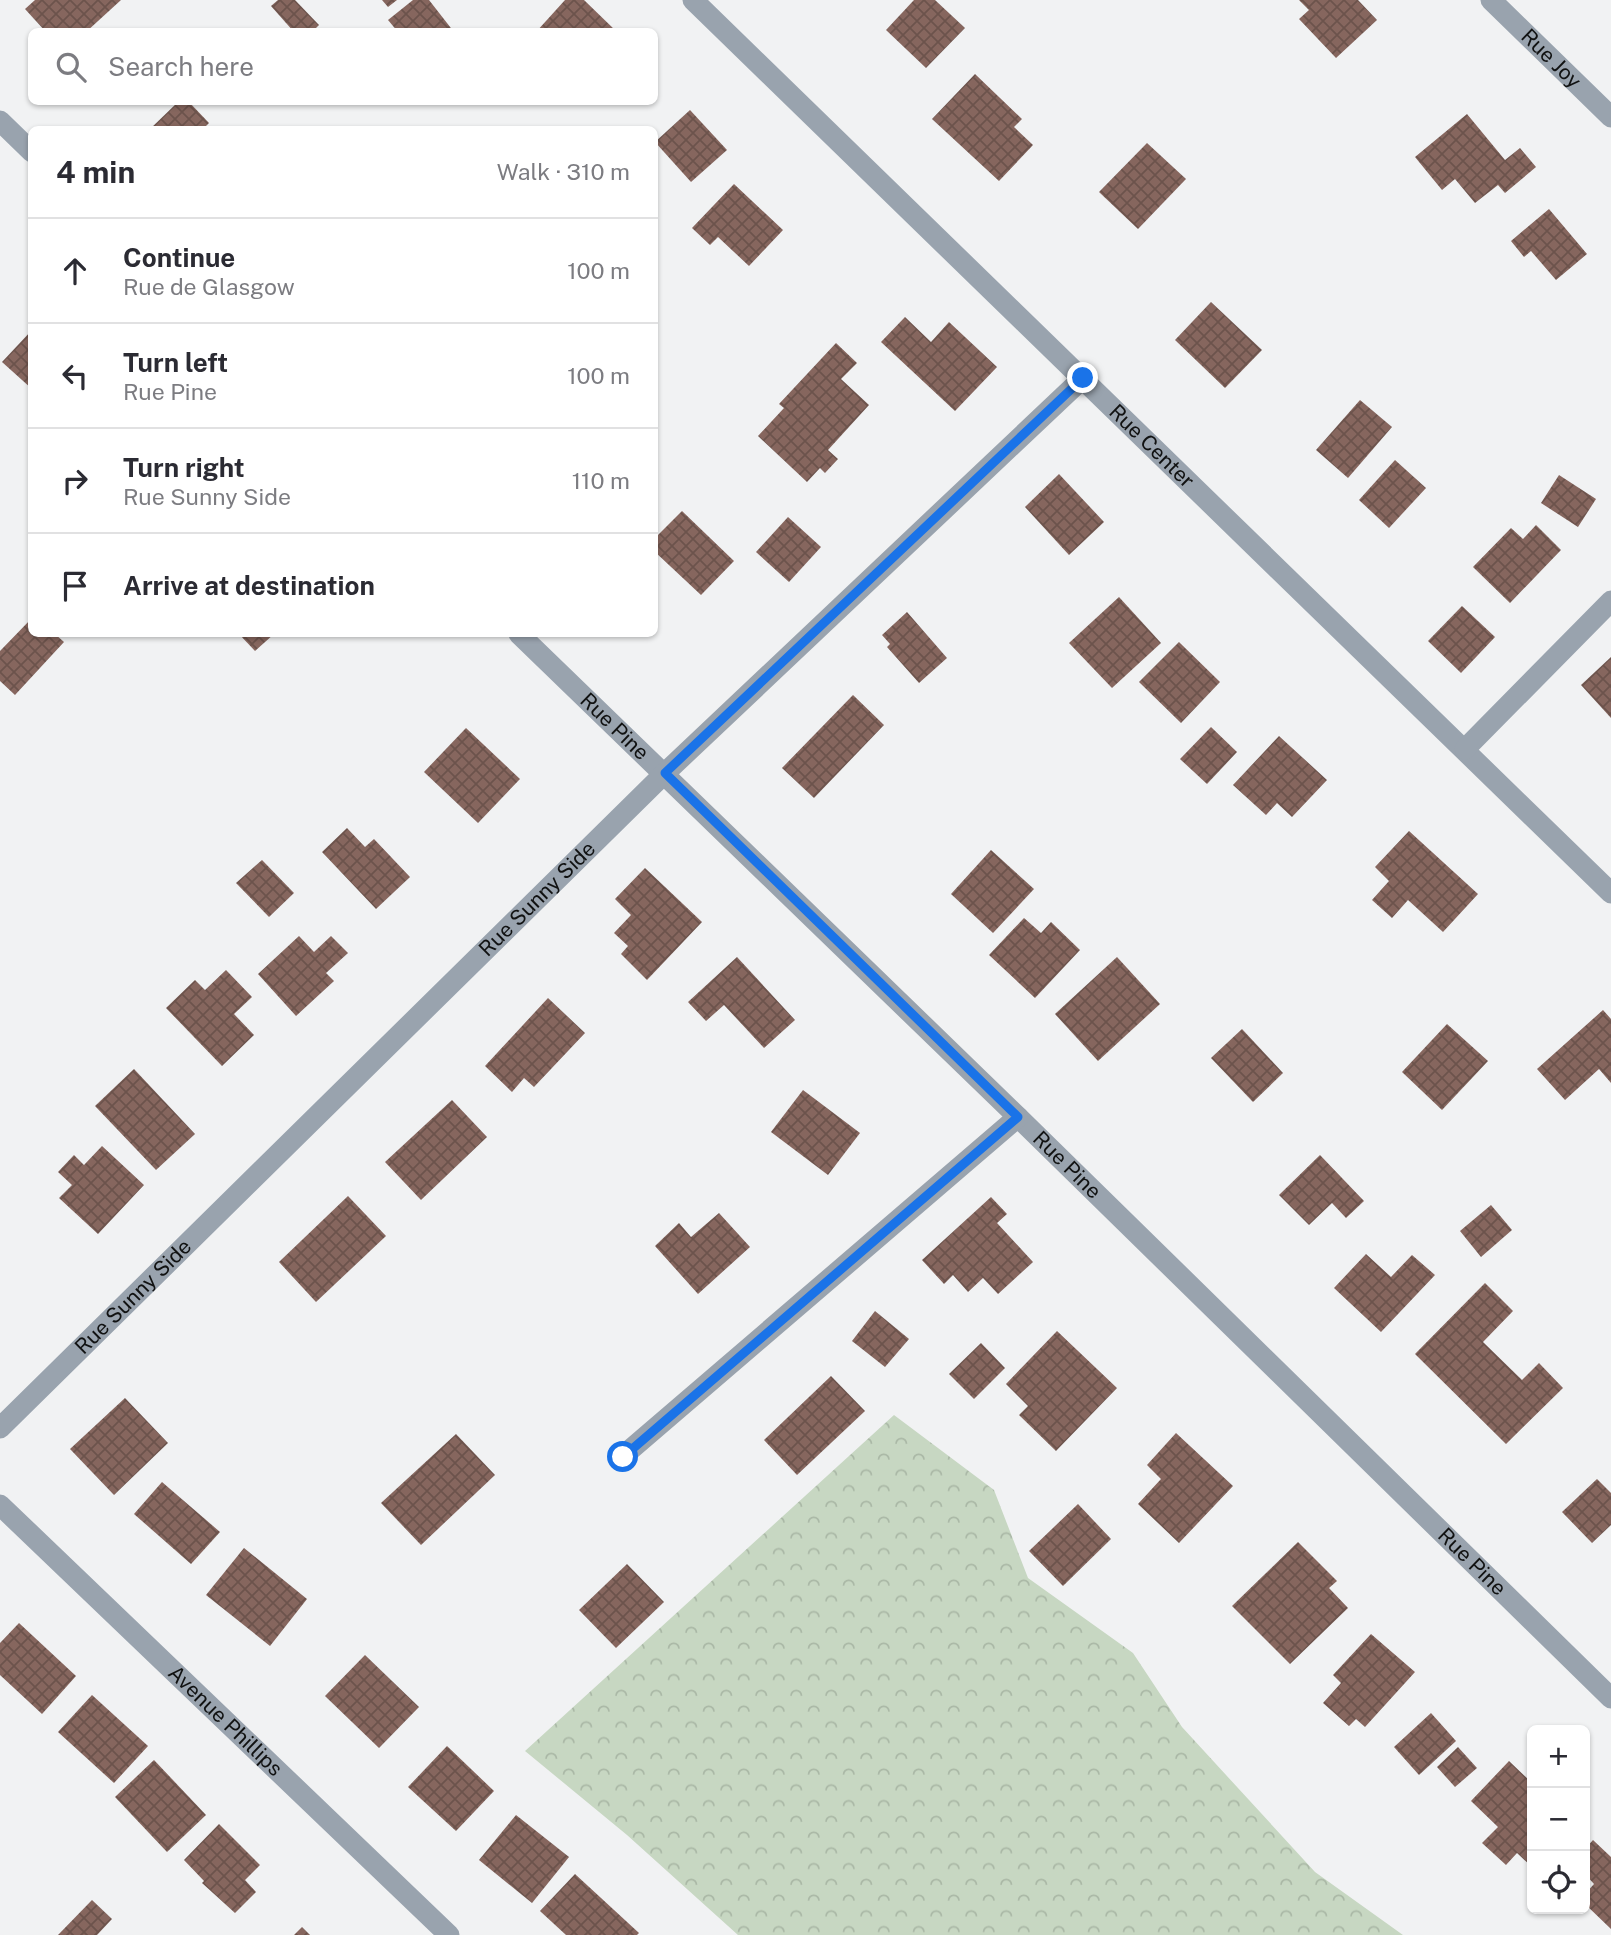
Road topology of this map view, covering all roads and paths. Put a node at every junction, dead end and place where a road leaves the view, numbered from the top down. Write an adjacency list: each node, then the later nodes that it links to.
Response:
1 (693, 0): 6 (street, Rue Center)
2 (1491, 0): 3 (street, Rue Joy)
3 (1611, 117)
4 (0, 121): 5 (street)
5 (28, 148)
6 (1083, 378): 9 (street, Rue Center); 10 (street, Rue Sunny Side)
7 (1611, 601): 9 (street)
8 (523, 637): 10 (street, Rue Pine)
9 (1465, 749): 11 (street, Rue Center)
10 (665, 773): 12 (street, Rue Pine); 13 (street, Rue Sunny Side)
11 (1611, 893)
12 (1018, 1117): 14 (street); 16 (street, Rue Pine)
13 (0, 1428)
14 (623, 1457)
15 (0, 1505): 17 (street, Avenue Phillips)
16 (1611, 1698)
17 (449, 1935)

